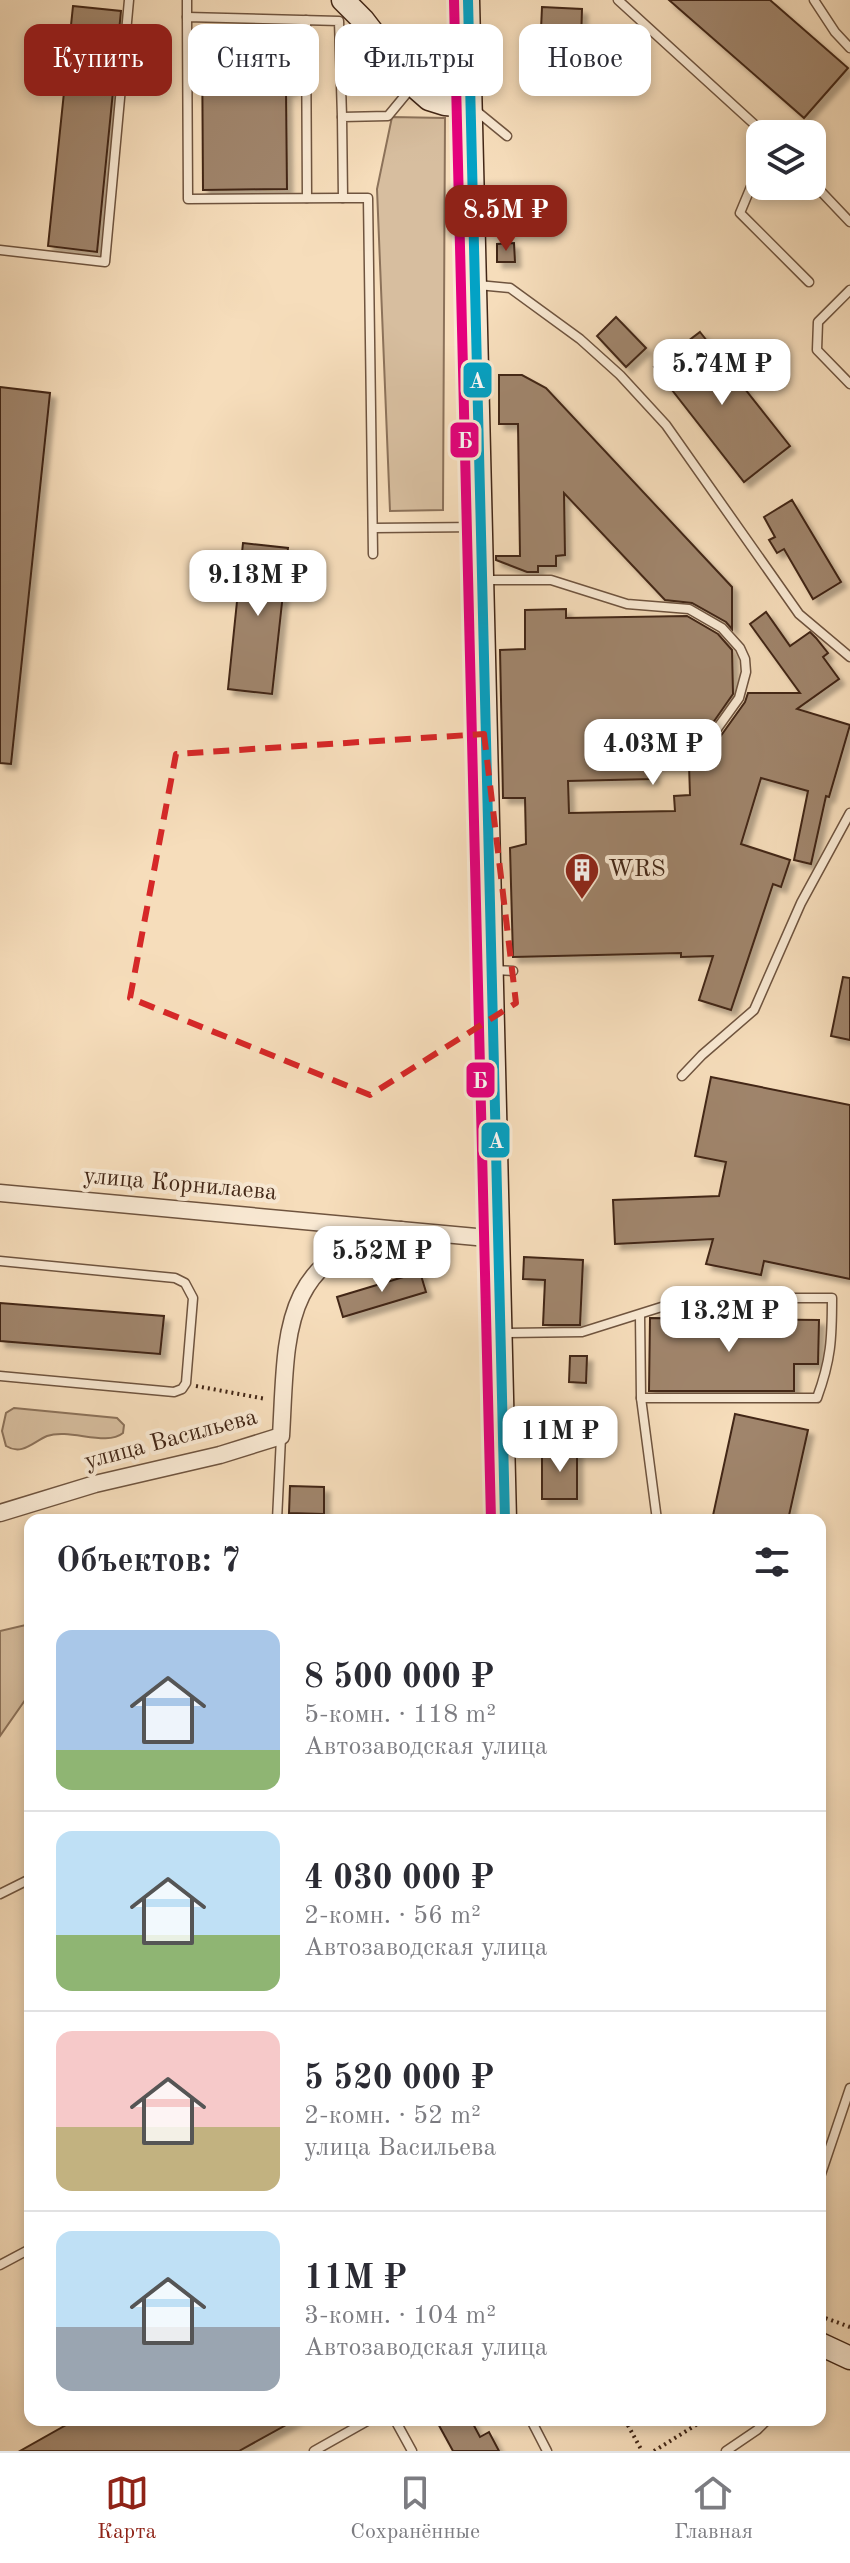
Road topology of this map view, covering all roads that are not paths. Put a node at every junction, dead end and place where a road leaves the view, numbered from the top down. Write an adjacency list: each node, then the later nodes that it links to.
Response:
1 (129, 0): 22 (lane)
2 (187, 0): 7 (lane)
3 (343, 0): 9 (street)
4 (468, 0): 13 (street)
5 (618, 0): 15 (lane)
6 (814, 0): 10 (lane)
7 (187, 17): 8 (lane); 18 (lane)
8 (306, 20): 14 (lane); 18 (lane)
9 (366, 24)
10 (850, 48)
11 (404, 96): 14 (lane)
12 (426, 96): 13 (street)
13 (470, 106): 16 (lane); 24 (street)
14 (342, 117): 19 (lane)
15 (750, 120)
16 (507, 136)
17 (826, 197): 21 (lane)
18 (307, 198): 19 (lane)
19 (343, 198): 28 (lane)
20 (746, 199): 23 (lane)
21 (850, 222)
22 (0, 250)
23 (809, 282)
24 (475, 285): 27 (street); 31 (lane)
25 (850, 290): 26 (lane)
26 (850, 384)
27 (481, 527): 28 (lane); 30 (street)
28 (374, 528): 29 (lane)
29 (373, 554)
30 (482, 580): 32 (lane); 37 (street)
31 (850, 657)
32 (709, 740)
33 (850, 813): 34 (lane)
34 (682, 1076)
35 (0, 1193): 36 (street, улица Корнилаева)
36 (401, 1230): 37 (street, улица Корнилаева); 43 (street, улица Васильева)
37 (498, 1239): 40 (street)
38 (0, 1261): 41 (lane)
39 (640, 1316): 40 (lane); 42 (lane); 42 (lane)
40 (501, 1333): 46 (street)
41 (0, 1376)
42 (641, 1398): 47 (lane)
43 (281, 1436): 44 (street, улица Васильева); 45 (lane)
44 (0, 1513)
45 (277, 1514)
46 (505, 1514)
47 (656, 1514)
48 (24, 1882): 49 (lane)
49 (0, 1894)
50 (850, 2088): 51 (lane)
51 (826, 2159)
52 (24, 2252): 53 (lane)
53 (0, 2265)
54 (826, 2349): 55 (street)
55 (850, 2358)
56 (358, 2426): 60 (lane)
57 (398, 2426): 61 (lane)
58 (534, 2426): 62 (lane)
59 (760, 2426): 63 (lane)
60 (314, 2451)
61 (412, 2451)
62 (547, 2451)
63 (726, 2451)

